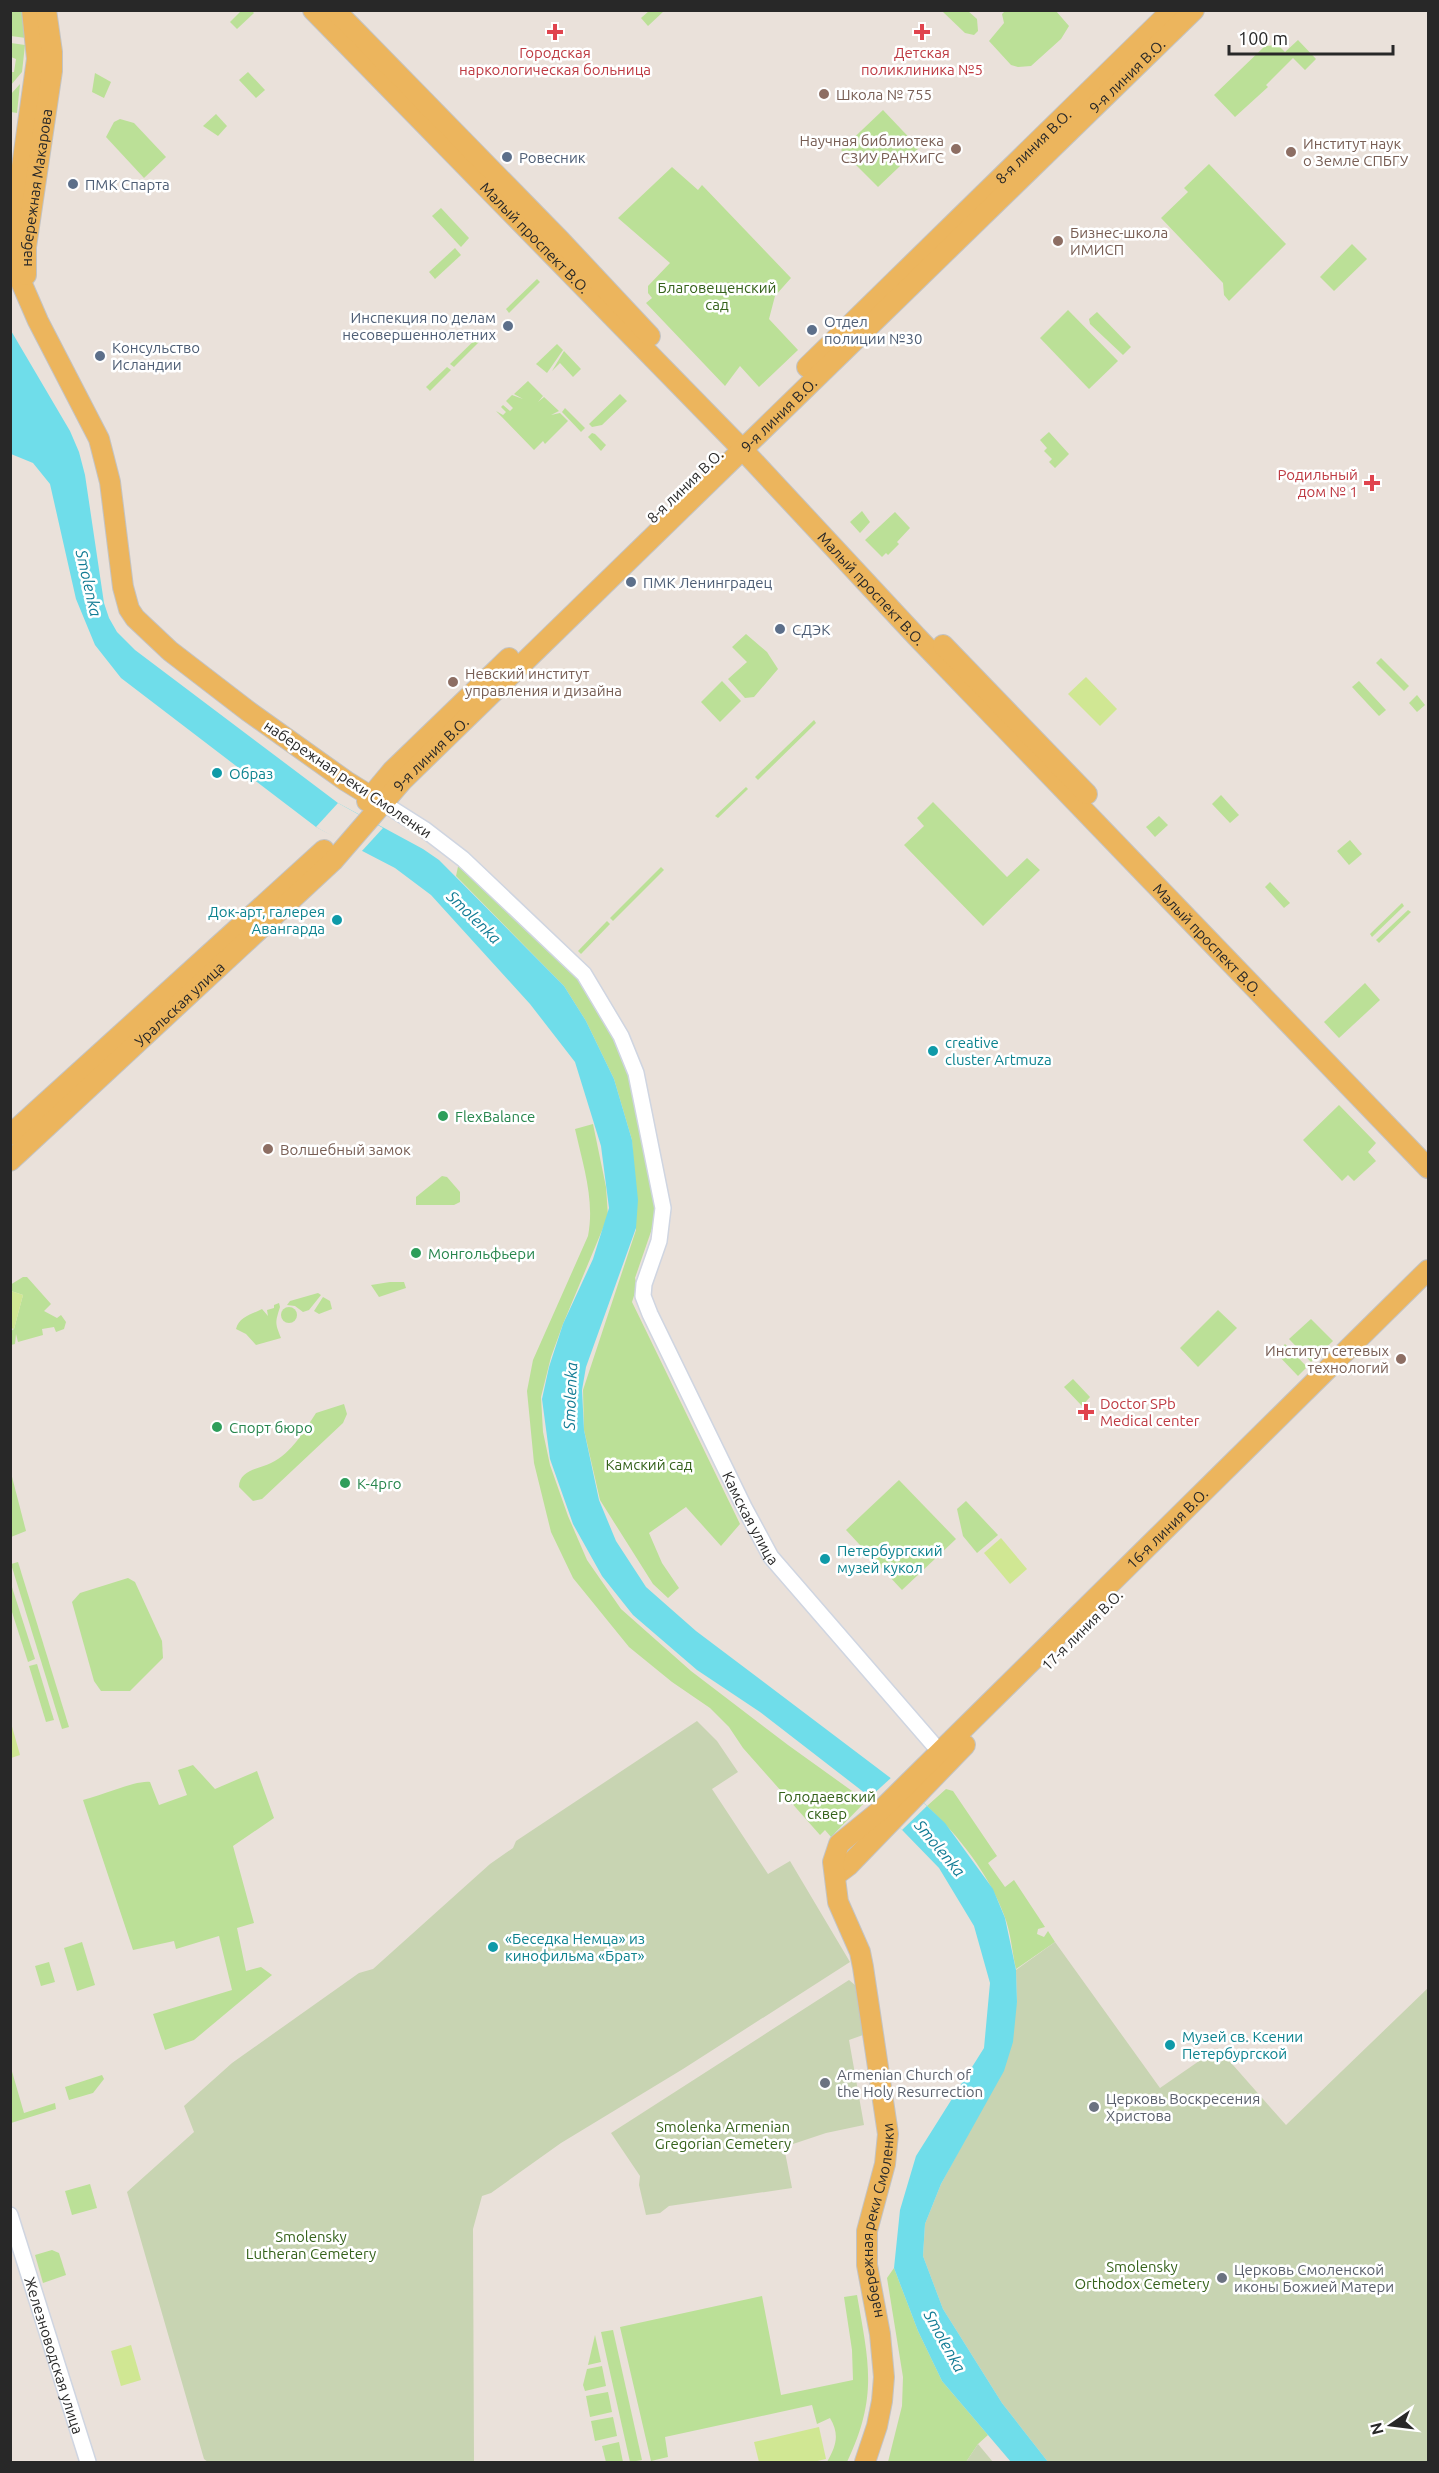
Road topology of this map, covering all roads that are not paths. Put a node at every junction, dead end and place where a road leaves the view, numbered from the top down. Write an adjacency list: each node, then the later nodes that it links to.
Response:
1 (33, 10): 7 (main road, набережная Макарова)
2 (46, 10): 7 (main road, набережная Макарова)
3 (313, 10): 8 (main road, Малый проспект В.О.)
4 (335, 10): 8 (main road, Малый проспект В.О.)
5 (1172, 10): 8 (main road, 8-я линия В.О.)
6 (1194, 10): 8 (main road, 9-я линия В.О.)
7 (27, 293): 9 (main road, набережная реки Смоленки)
8 (742, 440): 9 (main road, 8-я линия В.О.); 12 (main road, Малый проспект В.О.); 14 (main road, Малый проспект В.О.)
9 (377, 800): 10 (main road, 8-я линия В.О.); 15 (street, набережная реки Смоленки)
10 (341, 841): 11 (main road, Уральская улица); 13 (main road, Уральская улица)
11 (10, 1136)
12 (1428, 1151)
13 (10, 1161)
14 (1428, 1168)
15 (661, 1230): 18 (street, Камская улица)
16 (1428, 1270): 18 (main road, 16-я линия В.О.)
17 (1428, 1288): 18 (main road, 17-я линия В.О.)
18 (944, 1756): 19 (main road, 16-я линия В.О.)
19 (887, 1814): 24 (main road, набережная реки Смоленки)
20 (10, 2215): 23 (street, Железноводская улица)
21 (10, 2248): 22 (street, Железноводская улица)
22 (78, 2463)
23 (88, 2463)
24 (865, 2463)

